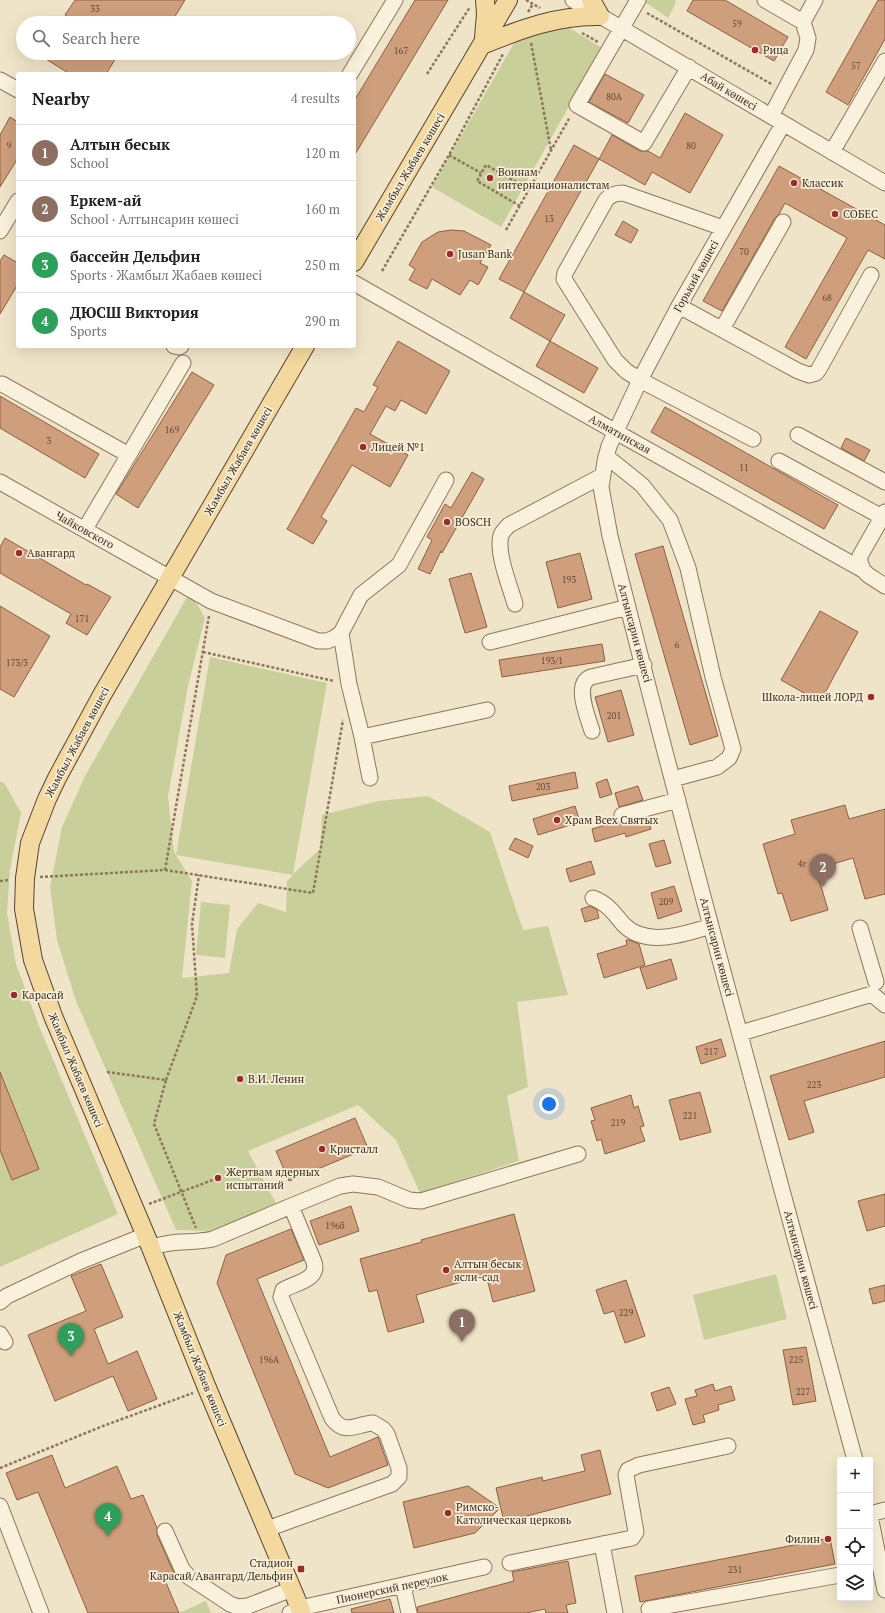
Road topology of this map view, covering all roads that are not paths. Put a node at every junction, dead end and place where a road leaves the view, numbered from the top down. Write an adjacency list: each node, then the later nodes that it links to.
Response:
1 (395, 0): 15 (street)
2 (508, 0): 12 (main road, Жамбыл Жабаев көшесі)
3 (573, 0): 9 (street, Абай көшесі)
4 (591, 0): 9 (main road)
5 (765, 0): 10 (street)
6 (815, 0): 10 (street)
7 (478, 3): 12 (main road)
8 (636, 3): 11 (street)
9 (600, 16): 11 (street, Абай көшесі); 12 (main road)
10 (803, 22): 18 (street, Горький көшесі)
11 (621, 28): 14 (street, Абай көшесі); 14 (street)
12 (482, 45): 25 (main road, Жамбыл Жабаев көшесі)
13 (885, 61): 19 (street)
14 (689, 67): 18 (street, Абай көшесі)
15 (351, 72)
16 (0, 80): 17 (street)
17 (16, 89)
18 (777, 120): 19 (street, Абай көшесі); 23 (street, Горький көшесі)
19 (832, 152): 20 (street, Абай көшесі)
20 (885, 183)
21 (16, 204): 24 (street)
22 (783, 222): 29 (street)
23 (723, 228): 28 (street, Горький көшесі); 32 (street)
24 (0, 232)
25 (356, 259)
26 (871, 274): 29 (street)
27 (356, 284): 34 (street, Алматинская)
28 (679, 306): 29 (street); 32 (street, Горький көшесі)
29 (722, 329)
30 (304, 348): 47 (main road, Жамбыл Жабаев көшесі)
31 (183, 363): 37 (street)
32 (640, 380): 34 (street, Горький көшесі); 36 (street)
33 (2, 384): 37 (street)
34 (616, 432): 38 (street, Алтынсарин көшесі); 46 (street, Алматинская)
35 (798, 435): 43 (street)
36 (753, 439)
37 (129, 455): 45 (street)
38 (606, 456): 40 (street, Алтынсарин көшесі); 58 (street)
39 (779, 461): 44 (street)
40 (602, 476): 49 (street); 50 (street, Алтынсарин көшесі)
41 (446, 480): 51 (street)
42 (0, 482): 45 (street, Чайковского)
43 (885, 482)
44 (883, 515): 46 (street)
45 (84, 529): 47 (street, Чайковского)
46 (863, 570): 48 (street, Алматинская)
47 (170, 577): 51 (street, Чайковского); 69 (main road, Жамбыл Жабаев көшесі)
48 (885, 586)
49 (515, 604)
50 (628, 607): 52 (street); 53 (street, Алтынсарин көшесі)
51 (341, 633): 56 (street)
52 (490, 642)
53 (644, 665): 55 (street); 58 (street, Алтынсарин көшесі)
54 (487, 710): 56 (street)
55 (592, 731)
56 (362, 737): 57 (street)
57 (370, 778)
58 (673, 779): 59 (street, Алтынсарин көшесі)
59 (678, 800): 60 (street); 62 (street, Алтынсарин көшесі)
60 (622, 815)
61 (593, 898): 62 (street)
62 (711, 926): 66 (street, Алтынсарин көшесі)
63 (860, 928): 64 (street)
64 (878, 983): 65 (street); 66 (street)
65 (885, 1005)
66 (741, 1033): 72 (street, Алтынсарин көшесі)
67 (578, 1154): 68 (street)
68 (291, 1206): 69 (street); 76 (street)
69 (148, 1241): 70 (street); 76 (main road, Жамбыл Жабаев көшесі)
70 (0, 1302)
71 (728, 1446): 80 (street)
72 (854, 1457)
73 (0, 1506): 79 (street)
74 (885, 1510): 75 (street)
75 (873, 1514)
76 (267, 1529): 86 (main road, Жамбыл Жабаев көшесі)
77 (871, 1529): 83 (street)
78 (164, 1530): 86 (street)
79 (5, 1538): 90 (street)
80 (602, 1544): 81 (street); 92 (street)
81 (510, 1563)
82 (484, 1567): 85 (street, Пионерский переулок)
83 (875, 1569): 87 (street)
84 (837, 1576): 88 (street)
85 (403, 1586): 89 (street, Пионерский переулок); 91 (street)
86 (292, 1588): 89 (main road, Жамбыл Жабаев көшесі)
87 (885, 1590)
88 (649, 1610)
89 (297, 1611)
90 (41, 1613)
91 (409, 1613)
92 (615, 1613)

